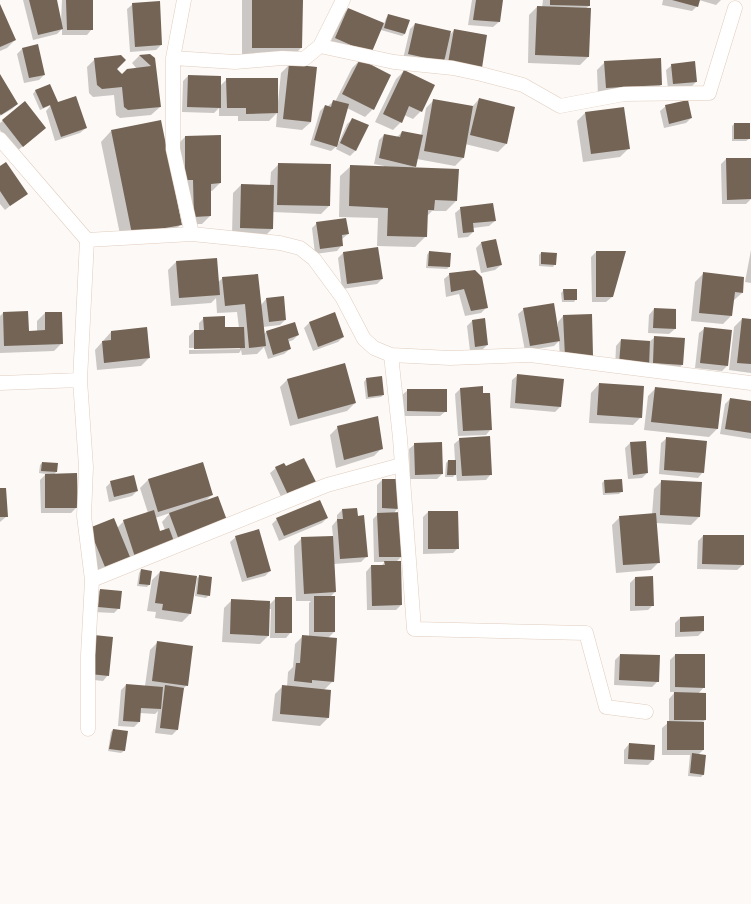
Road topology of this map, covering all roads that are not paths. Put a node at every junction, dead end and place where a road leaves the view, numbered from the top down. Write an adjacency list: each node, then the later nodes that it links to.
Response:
1 (184, 0): 5 (street)
2 (343, 0): 4 (street)
3 (735, 8): 4 (street)
4 (320, 46): 5 (street)
5 (173, 58): 7 (street)
6 (1, 143): 8 (street)
7 (192, 234): 8 (street); 9 (street)
8 (87, 240): 10 (street)
9 (391, 355): 12 (street); 13 (street)
10 (80, 380): 11 (street); 14 (street)
11 (0, 383)
12 (751, 383)
13 (401, 465): 14 (street); 15 (street)
14 (92, 580): 16 (street)
15 (646, 712)
16 (88, 729)

